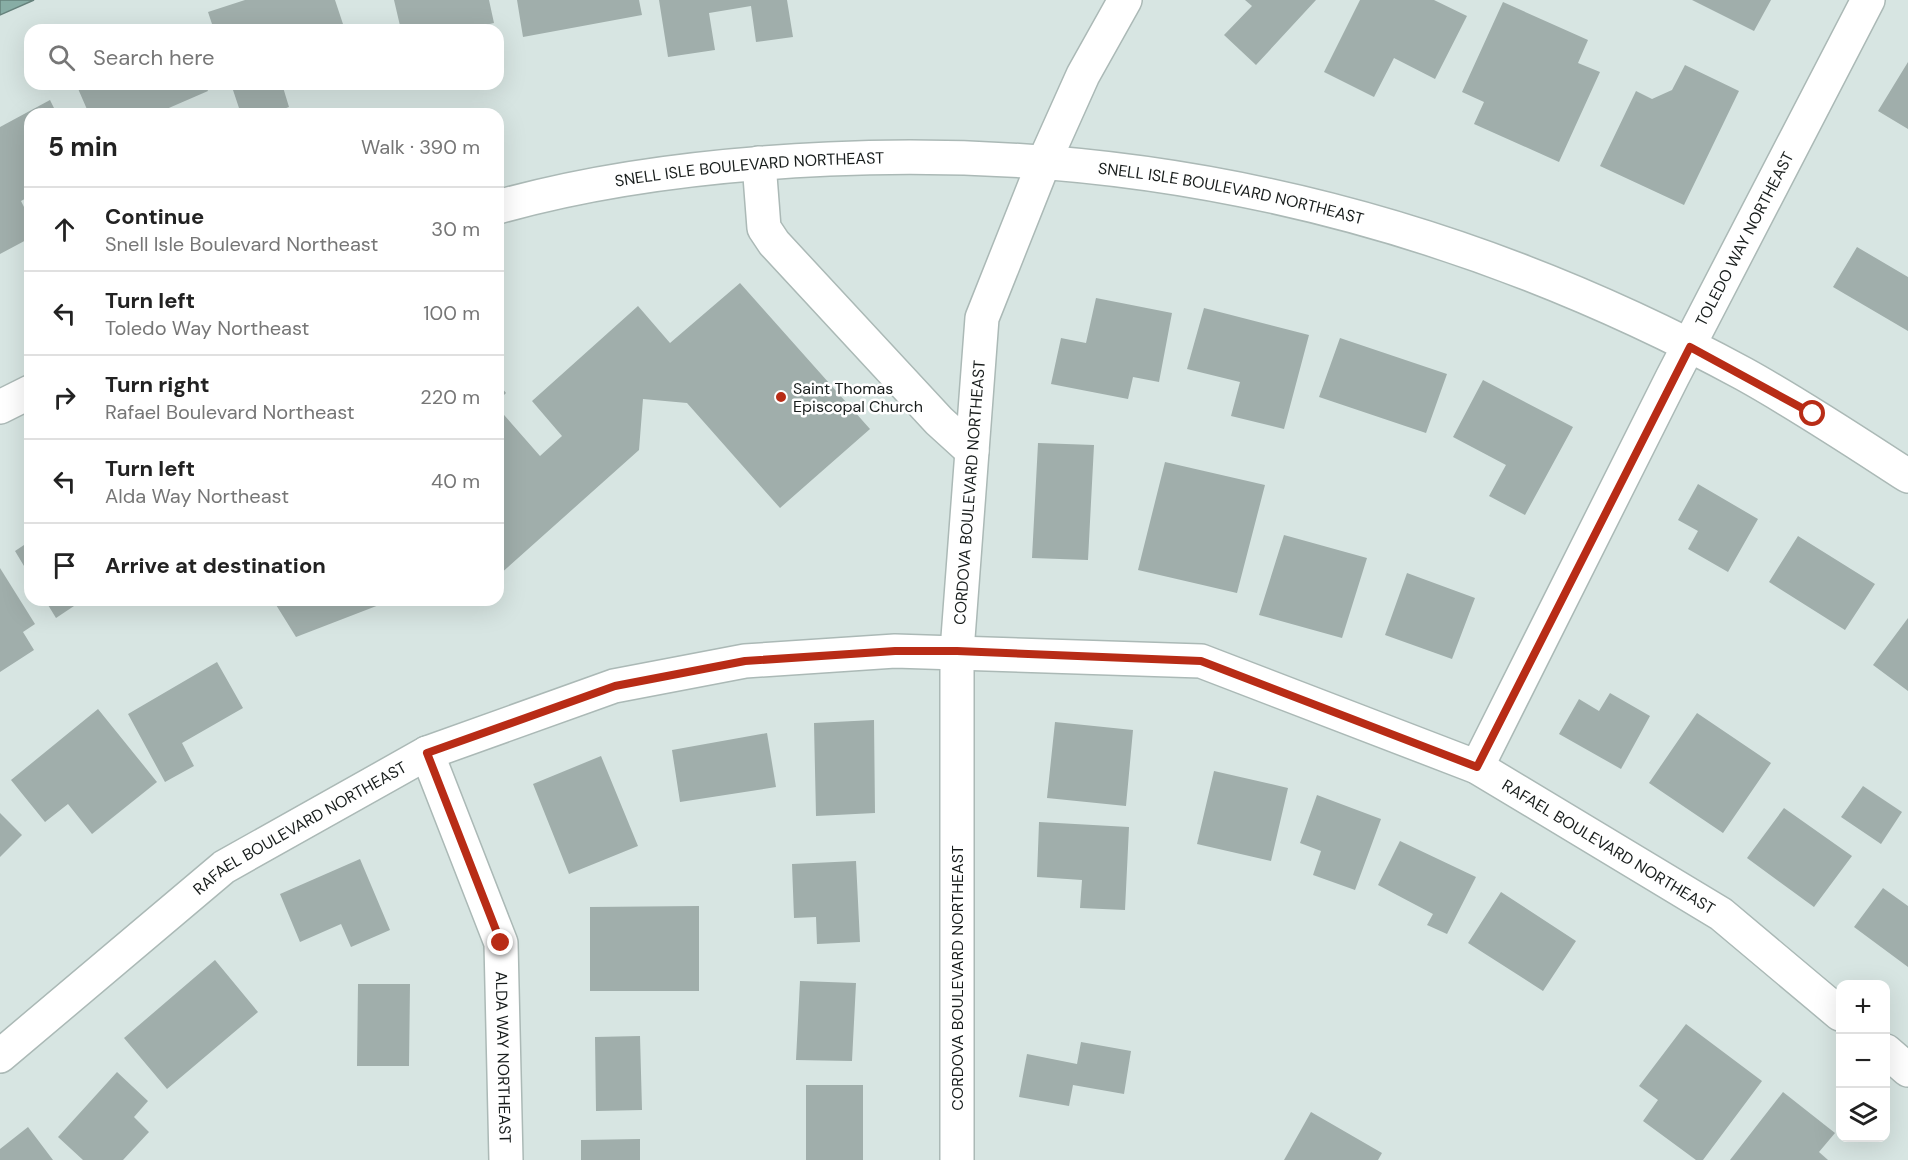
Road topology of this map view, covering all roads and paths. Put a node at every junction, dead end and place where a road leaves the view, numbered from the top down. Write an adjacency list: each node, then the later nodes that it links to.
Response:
1 (1125, 0): 3 (street, CORDOVA BOULEVARD NORTHEAST)
2 (1868, 0): 6 (street, TOLEDO WAY NORTHEAST)
3 (1044, 162): 4 (street, SNELL ISLE BOULEVARD NORTHEAST); 6 (street, SNELL ISLE BOULEVARD NORTHEAST); 9 (street, CORDOVA BOULEVARD NORTHEAST)
4 (759, 163): 5 (street, SNELL ISLE BOULEVARD NORTHEAST); 9 (street)
5 (504, 206)
6 (1690, 347): 10 (street, SNELL ISLE BOULEVARD NORTHEAST); 13 (street, TOLEDO WAY NORTHEAST)
7 (24, 395): 8 (street)
8 (0, 406)
9 (972, 451): 11 (street, CORDOVA BOULEVARD NORTHEAST)
10 (1908, 476)
11 (957, 651): 12 (street, RAFAEL BOULEVARD NORTHEAST); 13 (street, RAFAEL BOULEVARD NORTHEAST); 19 (street, CORDOVA BOULEVARD NORTHEAST)
12 (427, 753): 16 (street, RAFAEL BOULEVARD NORTHEAST); 18 (street, ALDA WAY NORTHEAST)
13 (1477, 767): 14 (street, RAFAEL BOULEVARD NORTHEAST)
14 (1836, 1011)
15 (1890, 1054): 17 (street)
16 (0, 1056)
17 (1908, 1070)
18 (506, 1160)
19 (957, 1160)

